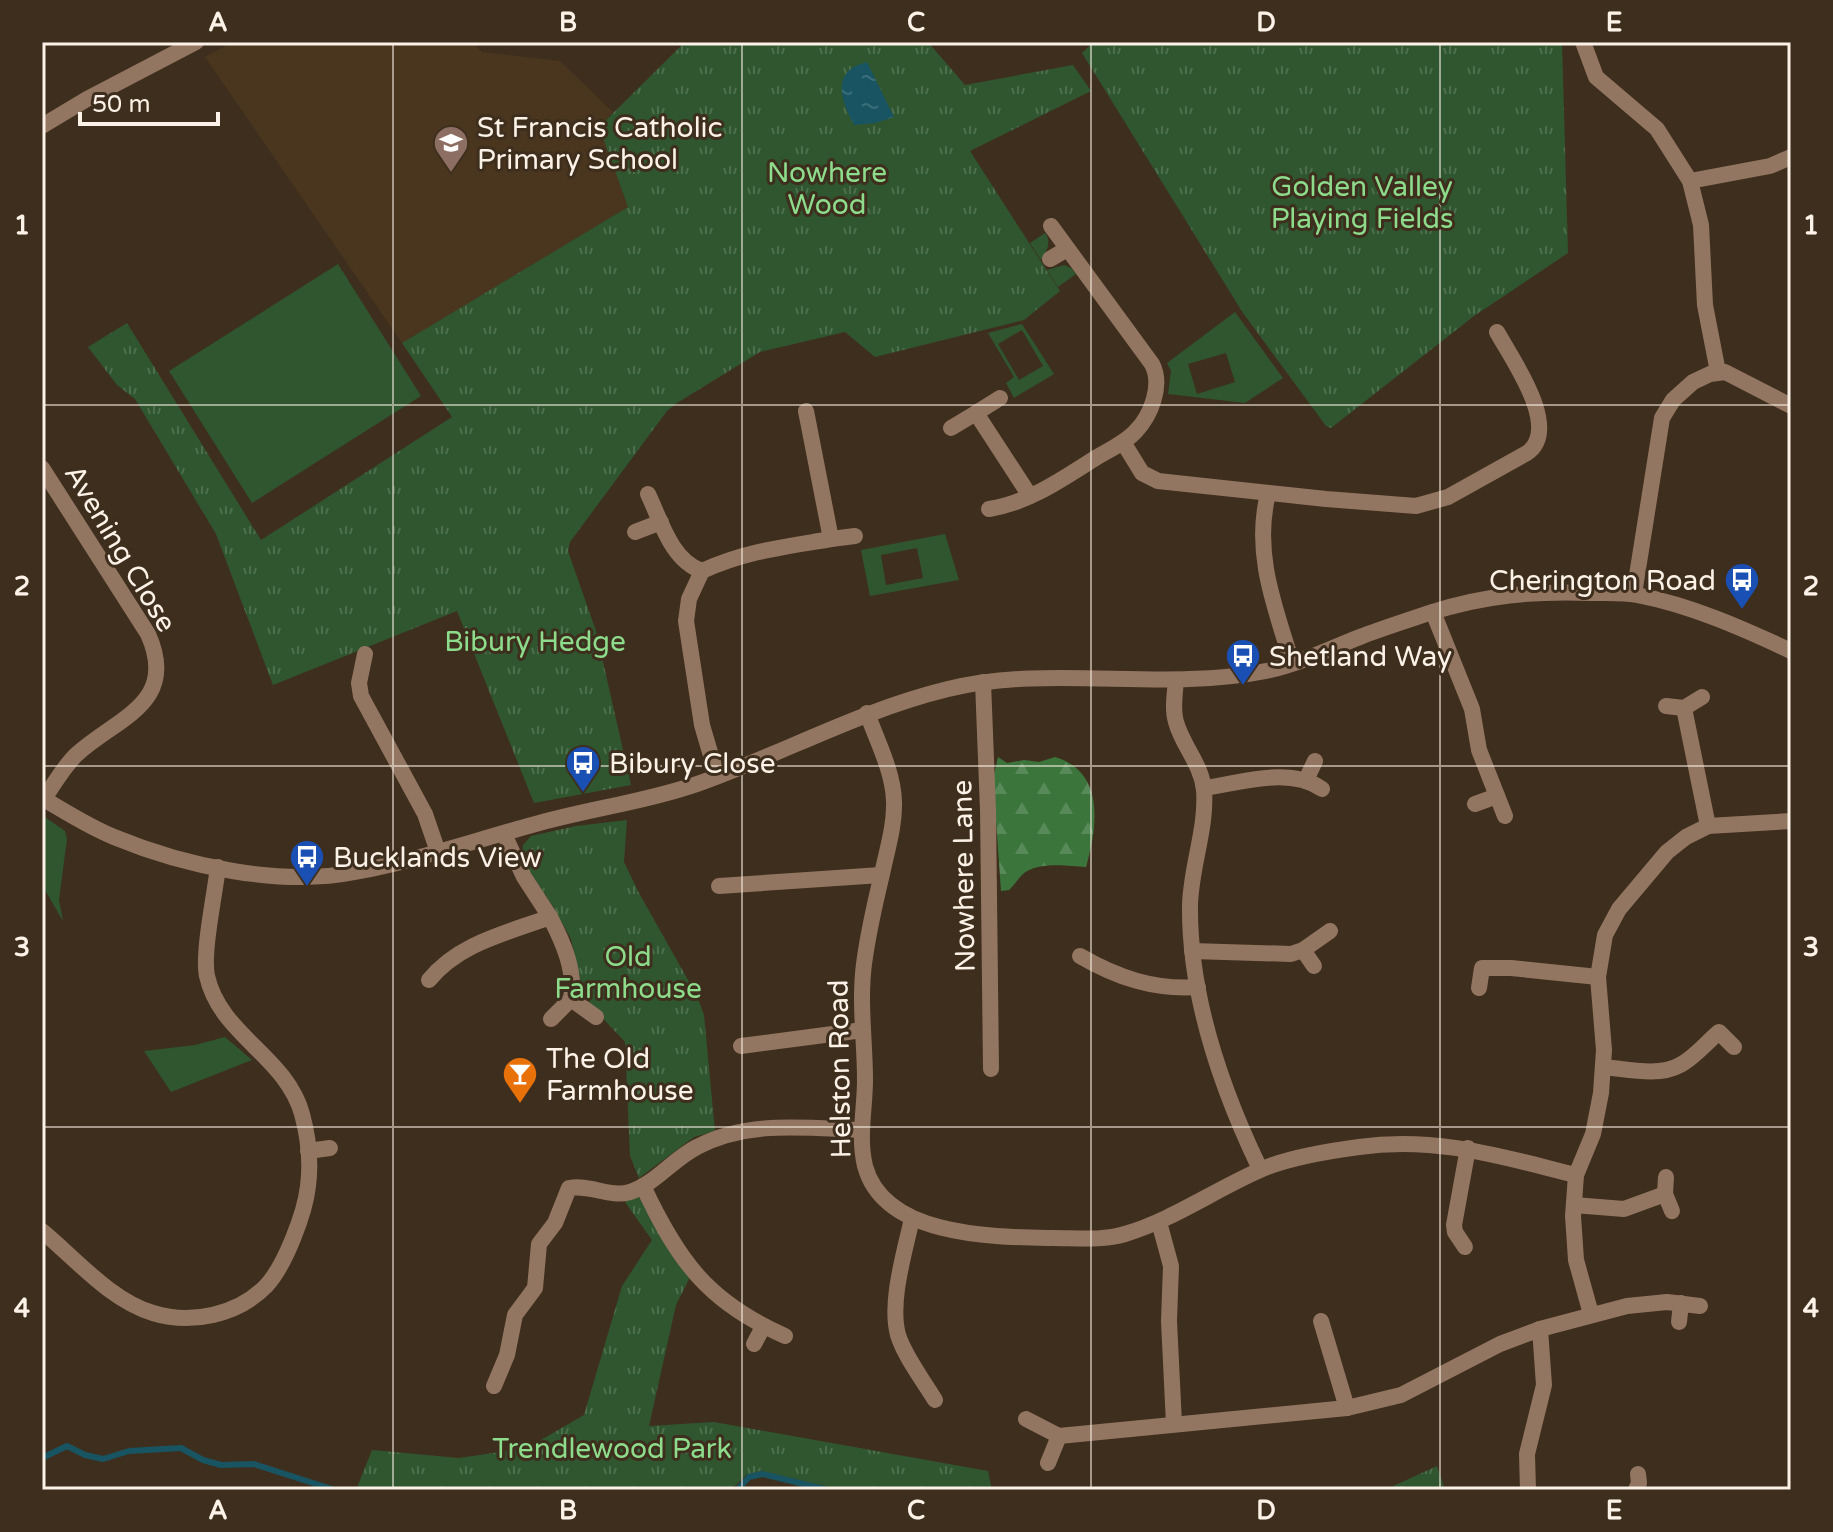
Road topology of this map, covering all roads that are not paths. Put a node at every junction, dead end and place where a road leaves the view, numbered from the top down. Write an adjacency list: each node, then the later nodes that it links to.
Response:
1 (196, 42): 3 (street)
2 (1583, 42): 5 (street)
3 (42, 126)
4 (1791, 157): 5 (street)
5 (1690, 181): 10 (street)
6 (1051, 226): 7 (street)
7 (1067, 249): 8 (street); 16 (street)
8 (1050, 259)
9 (1497, 332): 19 (street)
10 (1718, 372): 12 (street); 27 (street)
11 (1000, 398): 14 (street)
12 (1791, 406)
13 (806, 411): 25 (street)
14 (976, 413): 15 (street); 20 (street)
15 (951, 428)
16 (1123, 442): 19 (street); 20 (street)
17 (42, 468): 44 (street, Avening Close)
18 (648, 494): 22 (street)
19 (1268, 494): 31 (street)
20 (1030, 496): 21 (street)
21 (989, 509)
22 (661, 522): 23 (street); 26 (street)
23 (635, 532)
24 (855, 536): 25 (street)
25 (831, 539): 26 (street)
26 (702, 571): 39 (street)
27 (1634, 594): 28 (street); 29 (street)
28 (1433, 612): 31 (street); 43 (street)
29 (1791, 651)
30 (365, 654): 50 (street)
31 (1292, 663): 32 (street)
32 (1176, 680): 33 (street); 41 (street)
33 (983, 682): 37 (street); 73 (street, Nowhere Lane)
34 (1702, 697): 36 (street)
35 (1666, 706): 36 (street)
36 (1684, 708): 48 (street)
37 (867, 713): 39 (street); 53 (street, Helston Road)
38 (1315, 761): 40 (street)
39 (717, 776): 49 (street)
40 (1306, 780): 41 (street); 42 (street)
41 (1204, 788): 59 (street)
42 (1322, 789)
43 (1497, 796): 45 (street); 46 (street)
44 (43, 799): 51 (street)
45 (1475, 804)
46 (1505, 816)
47 (1791, 821): 48 (street)
48 (1708, 826): 62 (street)
49 (504, 834): 50 (street); 56 (street)
50 (438, 852): 51 (street)
51 (218, 867): 77 (street)
52 (733, 868): 54 (street)
53 (881, 875): 54 (street); 69 (street, Helston Road)
54 (743, 884): 55 (street)
55 (719, 886)
56 (550, 917): 63 (street); 66 (street)
57 (1330, 931): 58 (street)
58 (1303, 950): 59 (street); 61 (street)
59 (1192, 951): 64 (street)
60 (1080, 956): 64 (street)
61 (1314, 966)
62 (1598, 977): 65 (street); 72 (street)
63 (429, 980)
64 (1198, 987): 78 (street)
65 (1479, 988)
66 (571, 999): 67 (street); 68 (street)
67 (596, 1017)
68 (551, 1019)
69 (863, 1030): 70 (street); 74 (street, Helston Road)
70 (741, 1046)
71 (1734, 1047): 72 (street)
72 (1604, 1067): 79 (street)
73 (991, 1069)
74 (861, 1130): 81 (street); 85 (street, Helston Road)
75 (330, 1148): 77 (street)
76 (1468, 1148): 78 (street, Helston Road); 79 (street, Helston Road); 88 (street)
77 (308, 1151): 87 (street)
78 (1260, 1169): 86 (street, Helston Road)
79 (1576, 1175): 83 (street)
80 (1666, 1177): 82 (street)
81 (643, 1186): 94 (street); 98 (street)
82 (1665, 1194): 83 (street); 84 (street)
83 (1574, 1205): 91 (street)
84 (1672, 1211)
85 (912, 1218): 86 (street, Helston Road); 99 (street)
86 (1159, 1222): 102 (street)
87 (42, 1231)
88 (1465, 1247)
89 (1681, 1303): 90 (street); 91 (street); 93 (street)
90 (1700, 1306)
91 (1591, 1314): 95 (street)
92 (1321, 1321): 100 (street)
93 (1679, 1322)
94 (763, 1327): 96 (street); 97 (street)
95 (1540, 1329): 100 (street); 105 (street)
96 (785, 1336)
97 (754, 1344)
98 (494, 1386)
99 (935, 1400)
100 (1347, 1408): 102 (street)
101 (1026, 1419): 103 (street)
102 (1174, 1424): 103 (street)
103 (1059, 1436): 104 (street)
104 (1048, 1463)
105 (1528, 1490)

